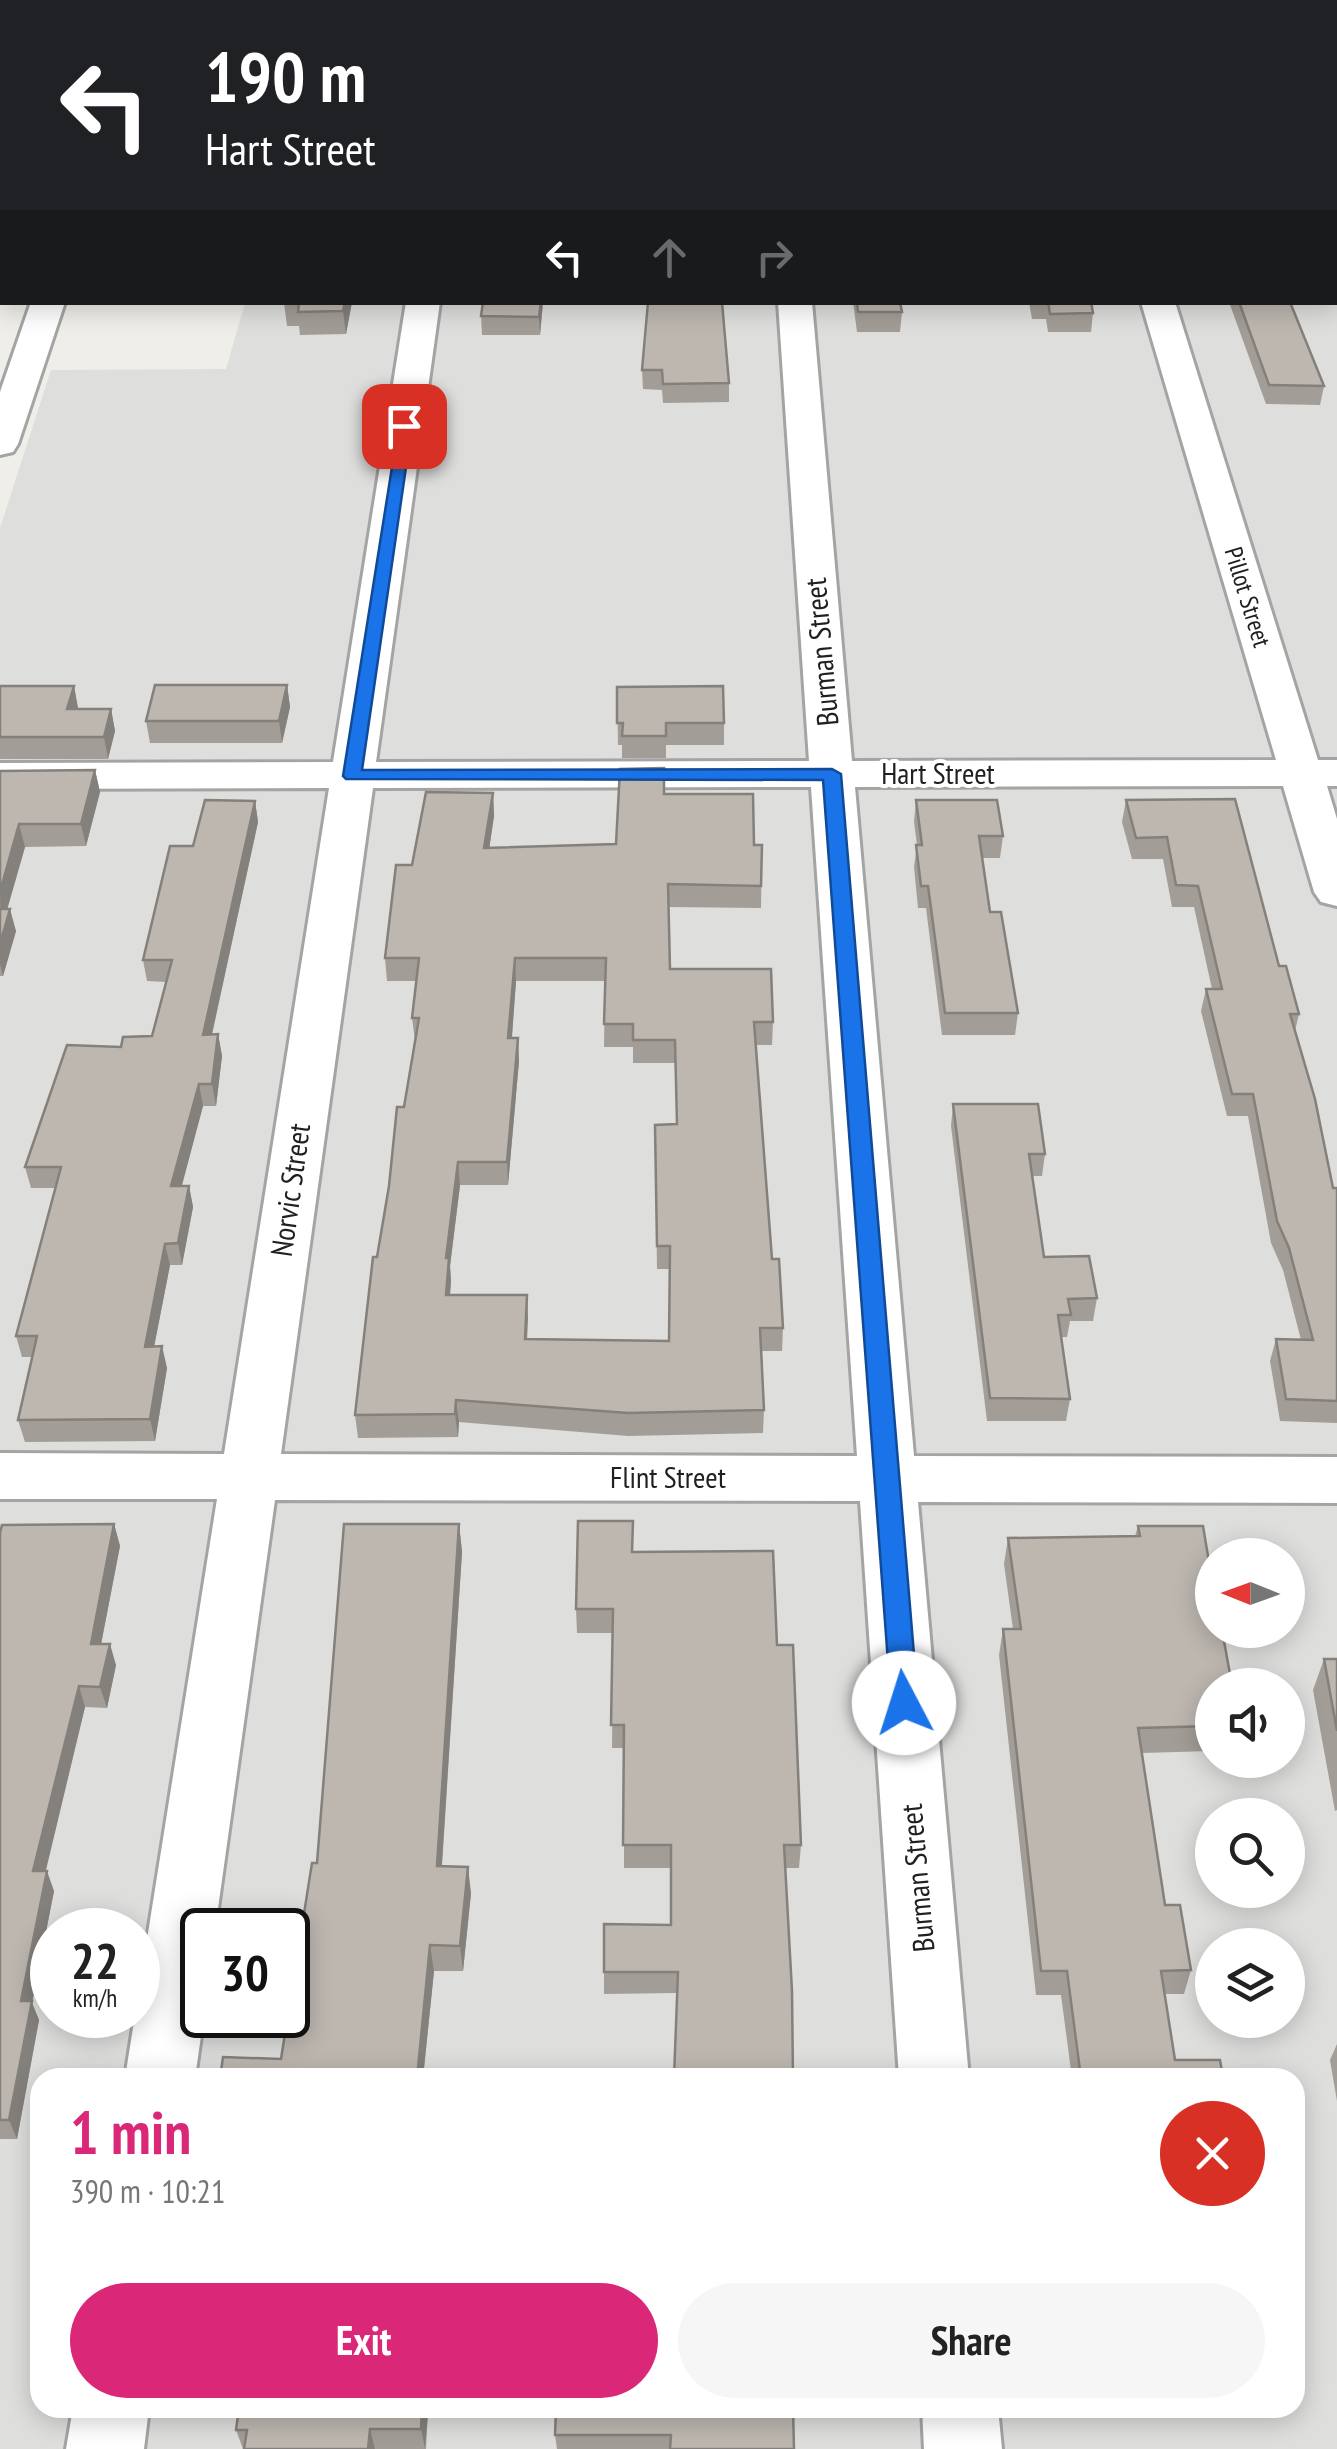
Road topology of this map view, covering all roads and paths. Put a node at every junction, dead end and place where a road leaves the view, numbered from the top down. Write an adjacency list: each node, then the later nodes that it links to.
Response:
1 (46, 305): 5 (street)
2 (423, 305): 10 (street, Norvic Street)
3 (794, 305): 8 (street, Burman Street)
4 (1159, 305): 7 (street, Pillot Street)
5 (17, 348): 6 (street)
6 (0, 444)
7 (1319, 773): 8 (street, Hart Street); 11 (street, Pillot Street)
8 (832, 774): 10 (street, Hart Street); 14 (street, Burman Street)
9 (0, 776): 10 (street, Hart Street)
10 (352, 776): 13 (street, Norvic Street)
11 (1337, 892)
12 (0, 1476): 13 (street, Flint Street)
13 (249, 1477): 14 (street, Flint Street); 16 (street, Norvic Street)
14 (886, 1478): 15 (street, Flint Street); 17 (street, Burman Street)
15 (1337, 1480)
16 (161, 2068)
17 (933, 2068)
18 (110, 2418): 20 (street)
19 (961, 2418): 21 (street)
20 (105, 2449)
21 (964, 2449)

